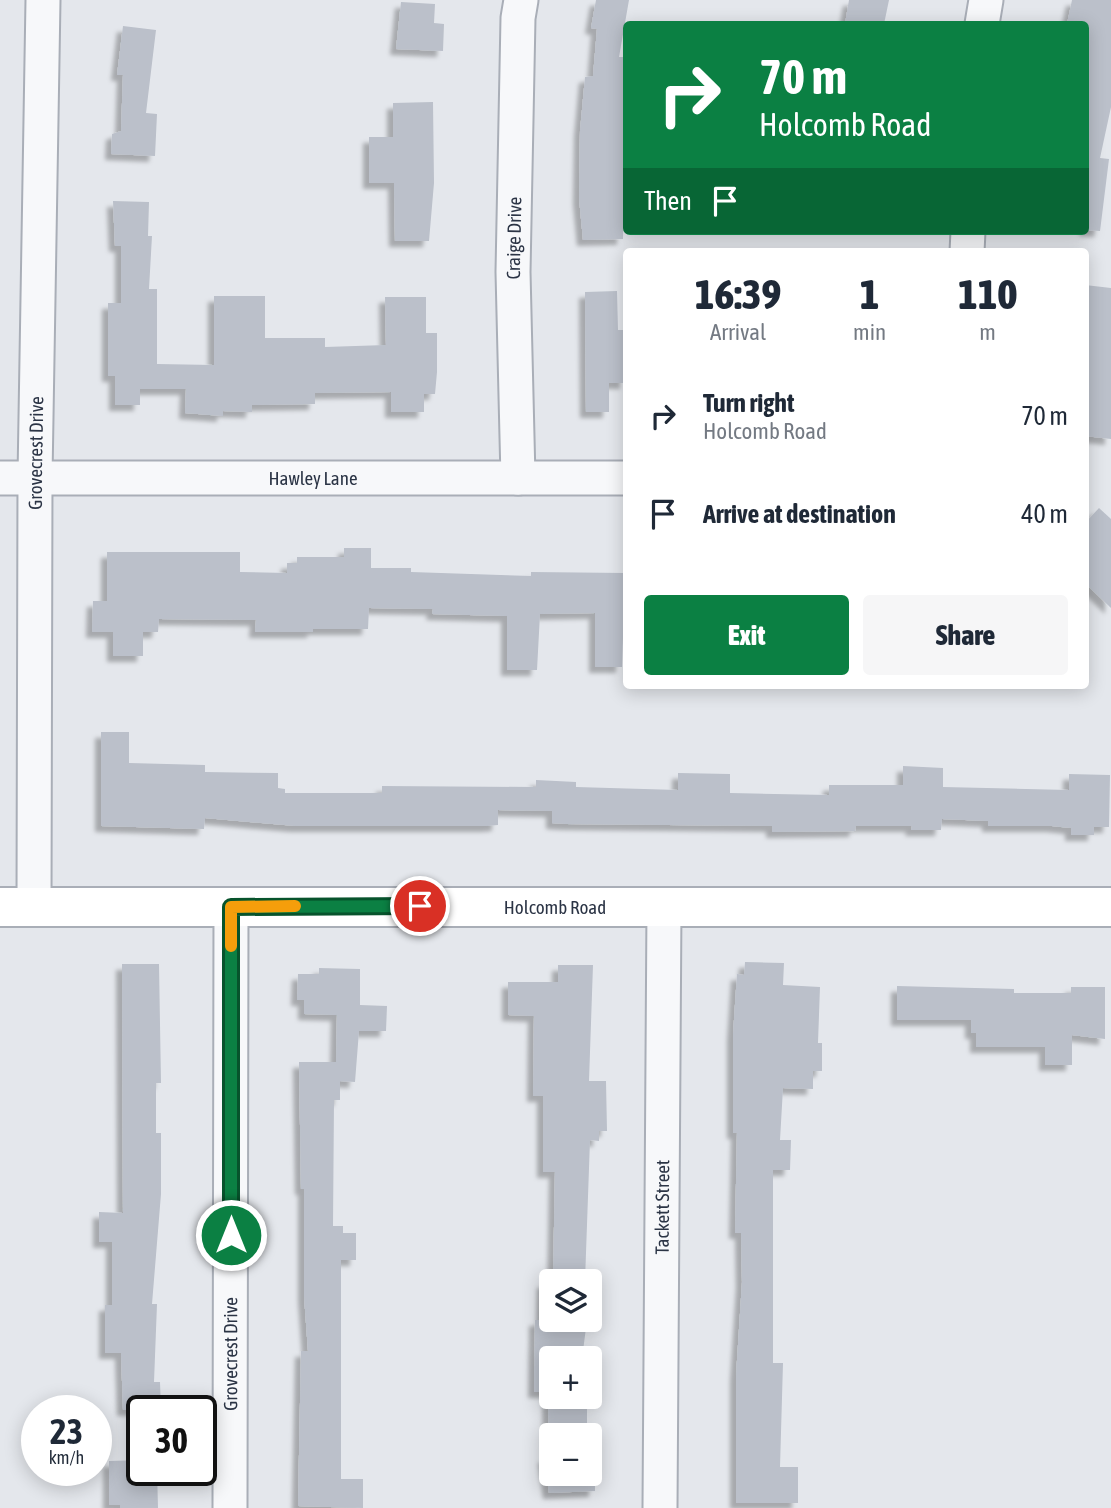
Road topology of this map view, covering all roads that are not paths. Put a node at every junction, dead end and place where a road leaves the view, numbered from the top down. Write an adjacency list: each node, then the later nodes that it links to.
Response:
1 (43, 0): 5 (street, Grovecrest Drive)
2 (521, 0): 7 (street, Craige Drive)
3 (986, 0): 4 (street)
4 (982, 21)
5 (35, 477): 6 (street, Hawley Lane); 7 (street, Hawley Lane); 9 (street, Grovecrest Drive)
6 (0, 478)
7 (518, 478): 8 (street, Hawley Lane)
8 (623, 478)
9 (17, 906): 10 (street, Holcomb Road)
10 (231, 907): 11 (street, Holcomb Road); 13 (street, Grovecrest Drive)
11 (664, 907): 12 (street, Holcomb Road); 14 (street, Tackett Street)
12 (1111, 907)
13 (230, 1508)
14 (660, 1508)

